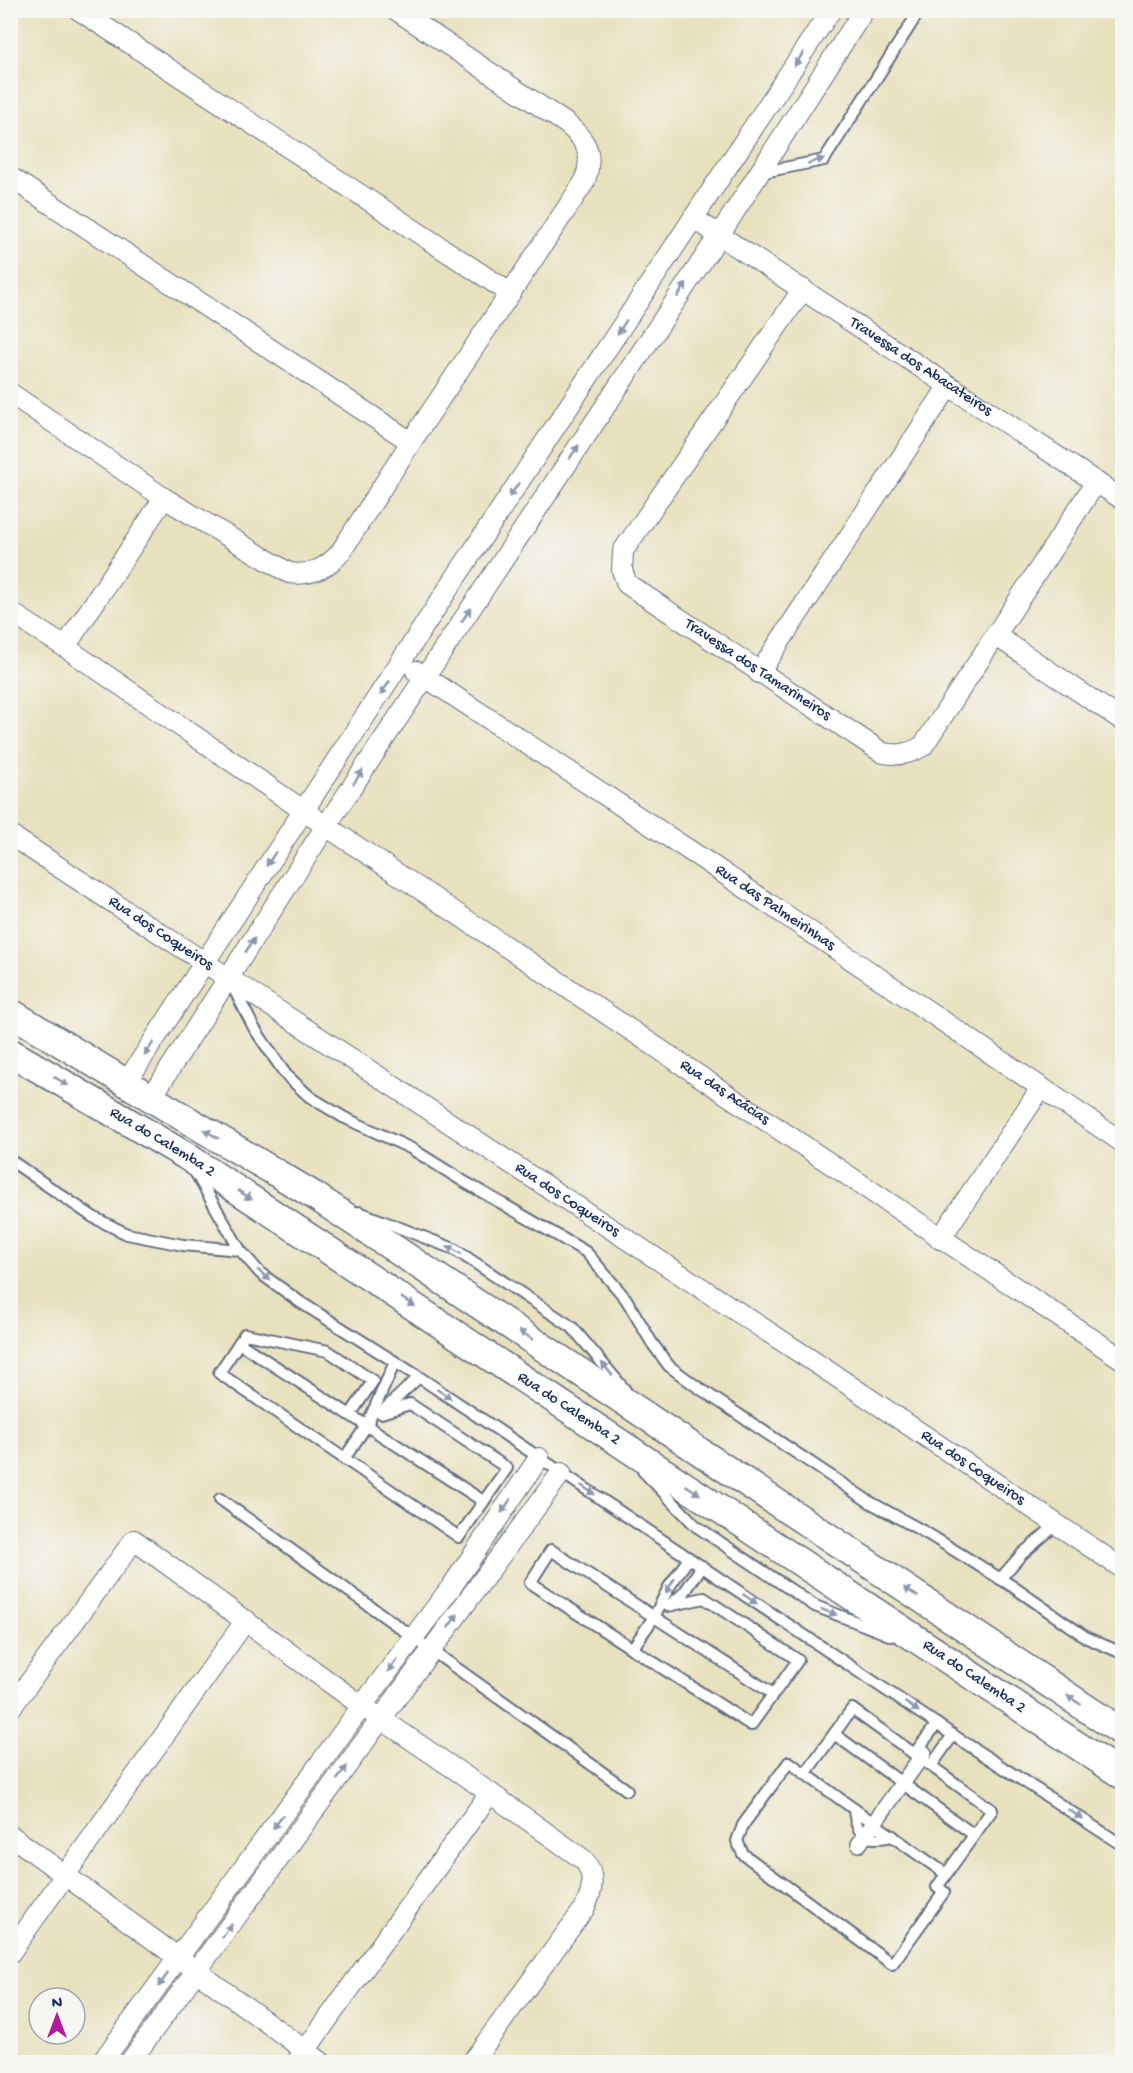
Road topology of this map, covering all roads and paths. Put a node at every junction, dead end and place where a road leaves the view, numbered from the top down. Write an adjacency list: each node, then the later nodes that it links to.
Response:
1 (79, 10): 12 (street)
2 (396, 10): 12 (street)
3 (864, 10): 6 (street)
4 (920, 10): 7 (lane, one-way to 4)
5 (826, 12): 6 (street); 9 (street, one-way to 9)
6 (850, 31): 7 (street)
7 (759, 173): 10 (street)
8 (10, 177): 15 (street)
9 (693, 218): 10 (street, Travessa dos Abacateiros); 22 (street, one-way to 22)
10 (720, 234): 11 (street, Travessa dos Abacateiros); 24 (street, one-way to 10)
11 (803, 289): 13 (street, Travessa dos Abacateiros); 23 (street, Travessa dos Tamarineiros)
12 (510, 293): 15 (street)
13 (948, 387): 16 (street, Travessa dos Abacateiros); 23 (street)
14 (10, 393): 17 (street)
15 (411, 442): 17 (street)
16 (1096, 482): 18 (street, Travessa dos Abacateiros); 20 (street, Travessa dos Tamarineiros)
17 (164, 498): 21 (street)
18 (1122, 499)
19 (10, 612): 21 (street, Rua das Acácias)
20 (995, 635): 23 (street, Travessa dos Tamarineiros); 25 (street)
21 (65, 647): 26 (street, Rua das Acácias)
22 (402, 663): 24 (street, Rua das Palmeirinhas); 26 (street, one-way to 26)
23 (759, 673)
24 (425, 677): 27 (street, one-way to 24); 34 (street, Rua das Palmeirinhas)
25 (1122, 720)
26 (303, 810): 27 (street, Rua das Acácias); 29 (street, one-way to 29)
27 (326, 826): 30 (street, one-way to 27); 39 (street, Rua das Acácias)
28 (10, 835): 29 (street, Rua dos Coqueiros)
29 (205, 962): 30 (street, Rua dos Coqueiros); 33 (street, one-way to 33)
30 (228, 978): 35 (street); 53 (street, Rua dos Coqueiros); 57 (lane)
31 (10, 1012): 33 (main road, Rua do Calemba 2)
32 (10, 1052): 37 (main road, Rua do Calemba 2, one-way to 37)
33 (126, 1083): 35 (main road, Rua do Calemba 2)
34 (1041, 1088): 36 (street, Rua das Palmeirinhas); 39 (street)
35 (151, 1098): 70 (main road, Rua do Calemba 2, one-way to 35)
36 (1122, 1142)
37 (186, 1156): 40 (lane); 75 (main road, Rua do Calemba 2, one-way to 75)
38 (10, 1160): 40 (lane)
39 (940, 1239): 42 (street, Rua das Acácias)
40 (240, 1250): 43 (lane, one-way to 43)
41 (239, 1343): 46 (lane); 46 (lane); 49 (lane)
42 (1122, 1359)
43 (395, 1362): 44 (lane); 47 (lane)
44 (419, 1377): 45 (lane); 48 (lane, one-way to 48)
45 (381, 1413): 47 (lane); 52 (lane)
46 (350, 1414): 47 (lane)
47 (367, 1425): 49 (lane); 52 (lane)
48 (539, 1458): 50 (lane); 61 (street, one-way to 61)
49 (344, 1459): 52 (lane)
50 (561, 1473): 54 (lane, one-way to 54); 63 (street, one-way to 50)
51 (220, 1498): 61 (lane)
52 (483, 1501)
53 (1057, 1524): 56 (street, Rua dos Coqueiros); 57 (lane)
54 (689, 1558): 55 (lane); 59 (lane, one-way to 59)
55 (702, 1566): 58 (lane); 69 (lane, one-way to 69)
56 (1122, 1568)
57 (1000, 1580): 64 (lane)
58 (668, 1606): 59 (lane); 65 (lane)
59 (654, 1617): 62 (lane); 62 (lane); 65 (lane)
60 (246, 1620): 66 (street); 67 (street); 87 (street)
61 (414, 1637): 63 (lane); 66 (street, one-way to 66)
62 (632, 1649): 65 (lane)
63 (432, 1650): 68 (street); 77 (lane)
64 (1122, 1653)
65 (773, 1694)
66 (362, 1706): 68 (street); 89 (street, one-way to 89)
67 (10, 1709)
68 (381, 1719): 78 (street); 90 (street, one-way to 68)
69 (937, 1724): 72 (lane); 73 (lane)
70 (1122, 1732)
71 (834, 1734): 73 (lane); 74 (lane); 76 (lane)
72 (953, 1735): 73 (lane); 85 (lane, one-way to 85)
73 (922, 1758): 76 (street); 82 (lane)
74 (805, 1774): 79 (lane); 86 (lane)
75 (1122, 1775)
76 (902, 1783): 80 (street); 82 (lane)
77 (627, 1790)
78 (490, 1793): 91 (street); 95 (street)
79 (854, 1809): 80 (lane); 84 (lane)
80 (874, 1823): 83 (lane); 84 (street)
81 (10, 1835): 87 (street)
82 (974, 1835): 86 (lane)
83 (893, 1836): 84 (lane); 86 (lane)
84 (862, 1840)
85 (1122, 1845)
86 (946, 1874)
87 (66, 1876): 88 (street); 89 (street)
88 (10, 1953)
89 (178, 1959): 90 (street); 92 (street, one-way to 92)
90 (196, 1972): 91 (street); 93 (street)
91 (301, 2057): 94 (street)
92 (102, 2062)
93 (130, 2062)
94 (321, 2062)
95 (472, 2062)

